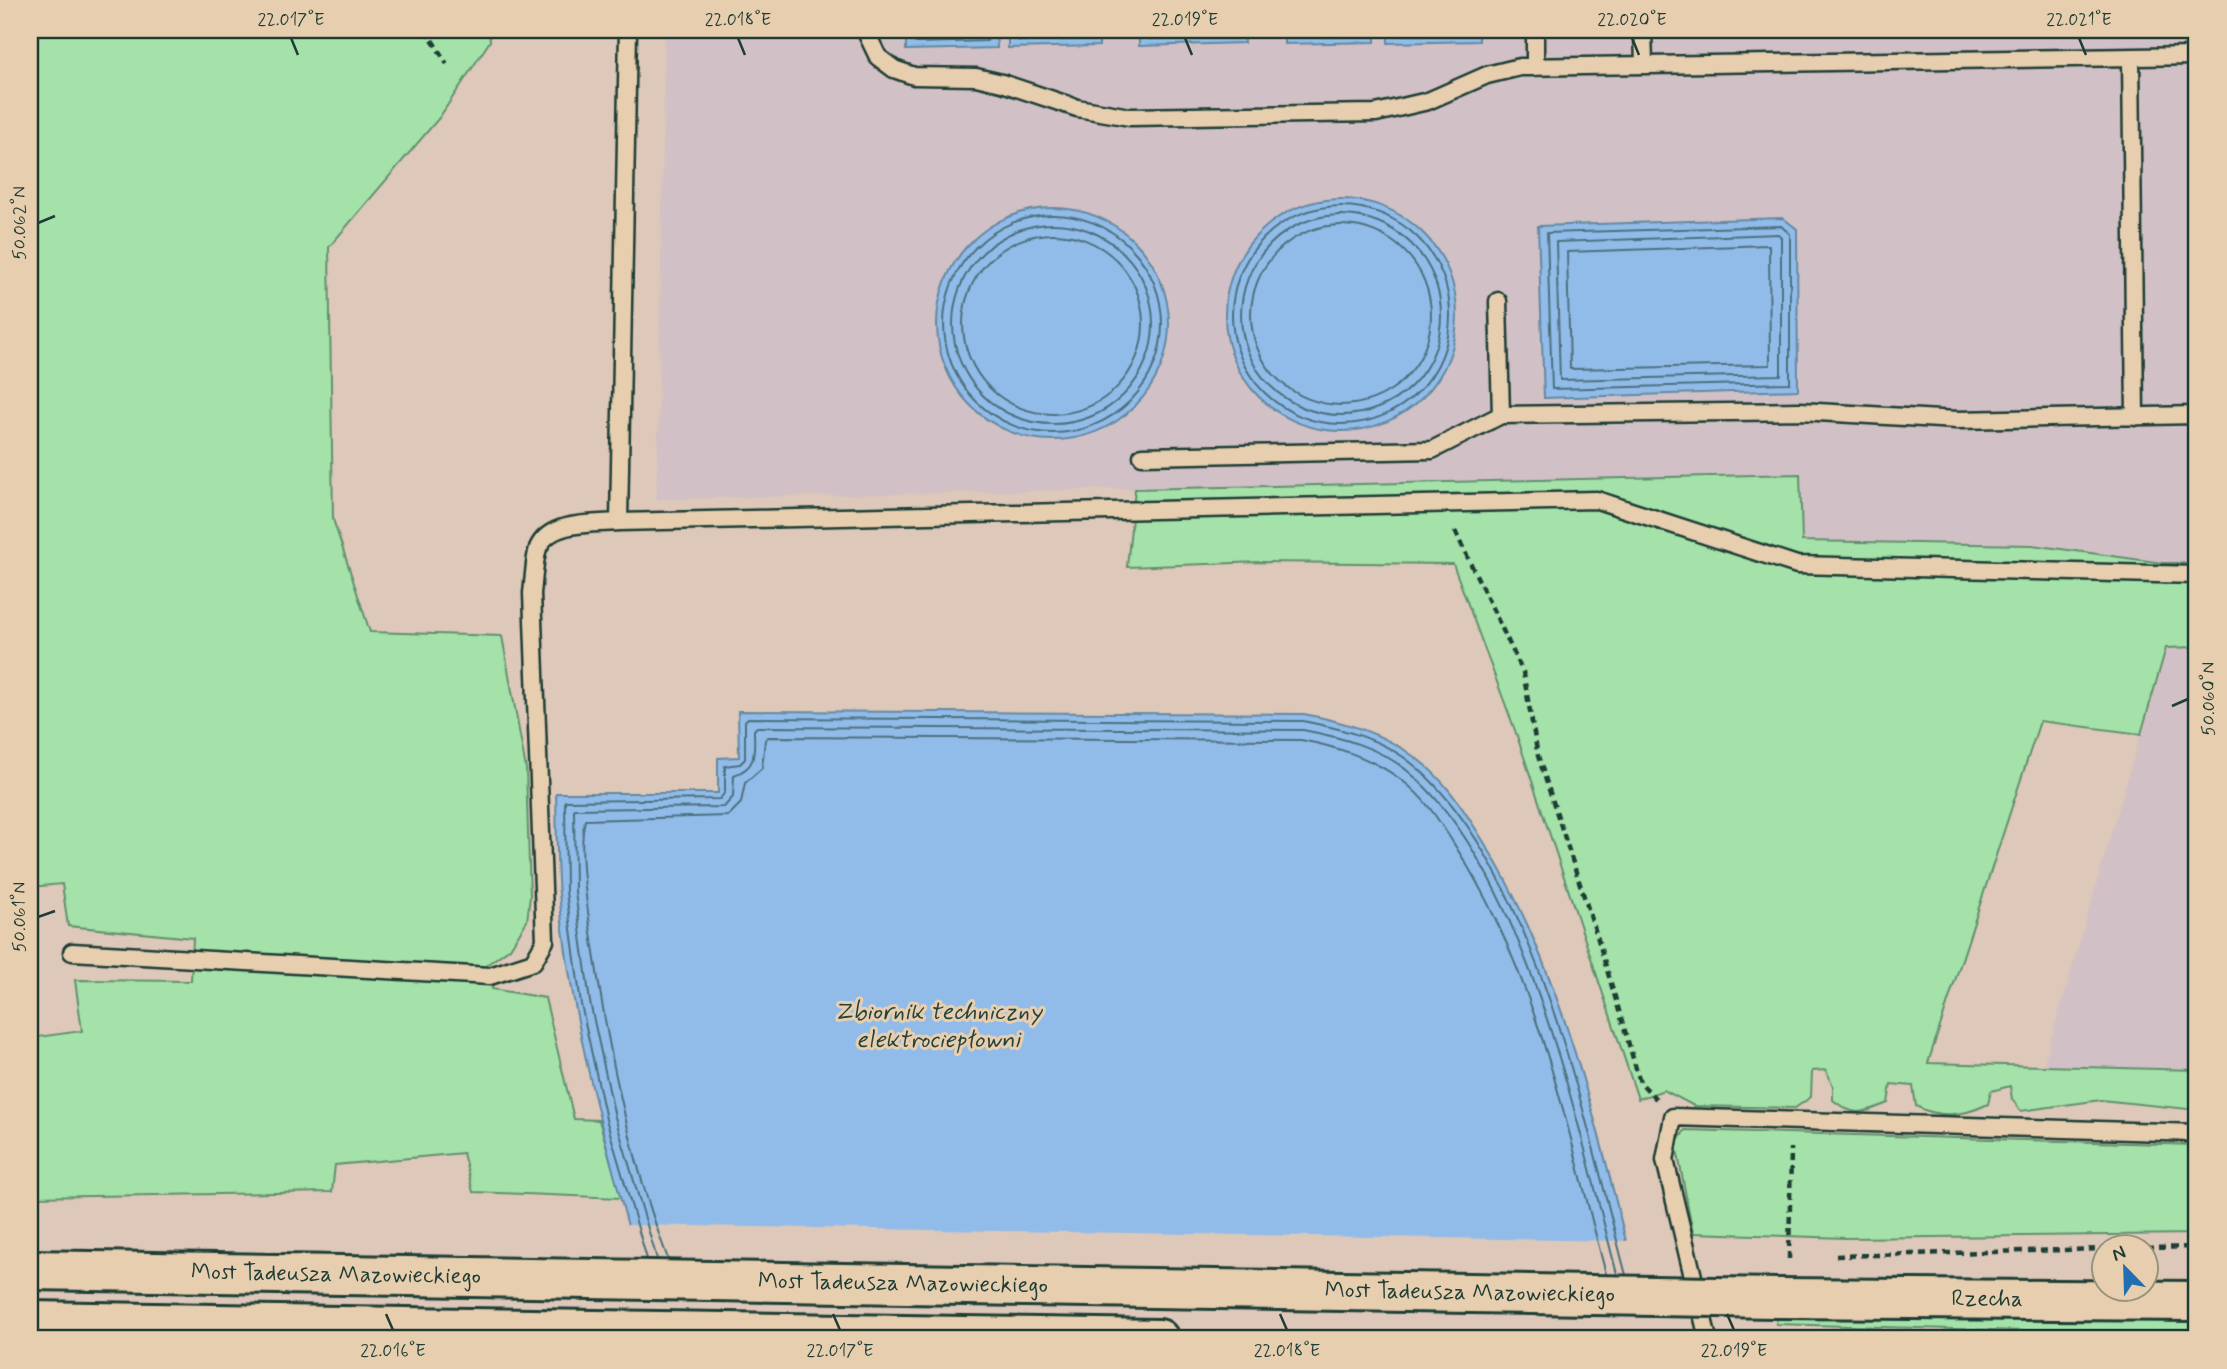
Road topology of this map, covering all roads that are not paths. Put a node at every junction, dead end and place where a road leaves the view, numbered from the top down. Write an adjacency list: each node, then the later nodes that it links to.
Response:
1 (628, 30): 14 (lane)
2 (865, 30): 8 (lane)
3 (1535, 30): 8 (lane)
4 (1643, 30): 7 (lane)
5 (2197, 57): 6 (lane)
6 (2131, 58): 7 (lane); 12 (lane)
7 (1644, 65): 8 (lane)
8 (1535, 67)
9 (1498, 300): 10 (lane)
10 (1501, 415): 12 (lane); 13 (lane)
11 (2197, 415): 12 (lane)
12 (2136, 417)
13 (1142, 456)
14 (620, 522): 15 (lane); 16 (lane)
15 (2197, 575)
16 (72, 952)
17 (2197, 1133): 23 (lane)
18 (30, 1270): 19 (main road, Most Tadeusza Mazowieckiego, bridge)
19 (1777, 1298): 20 (main road, Rzecha)
20 (2197, 1301)
21 (30, 1321): 22 (main road)
22 (1159, 1339)
23 (1708, 1339)

